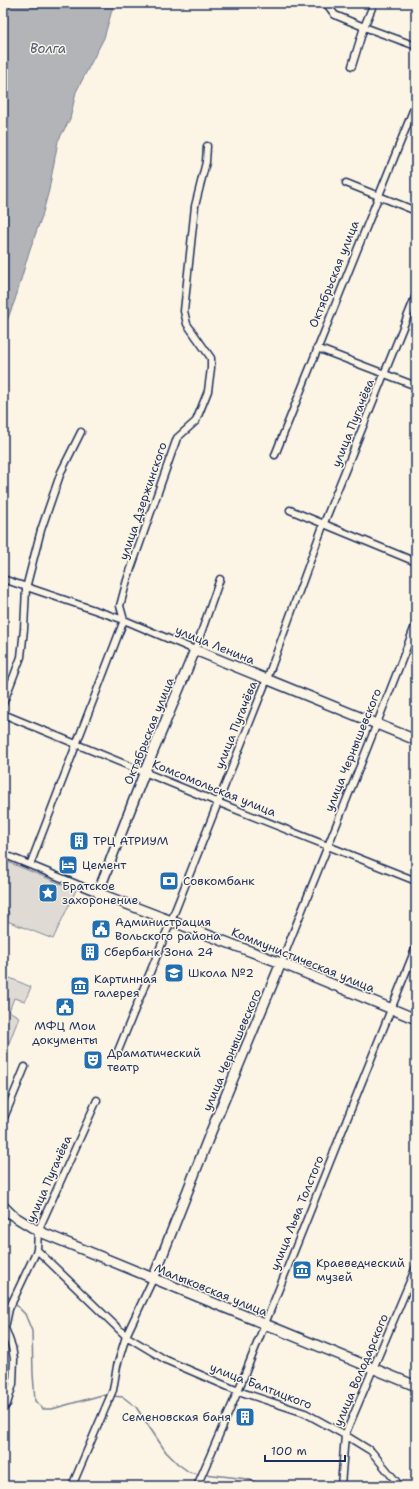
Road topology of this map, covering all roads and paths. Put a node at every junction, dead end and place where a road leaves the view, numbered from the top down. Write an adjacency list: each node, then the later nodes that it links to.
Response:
1 (374, 3): 3 (street)
2 (326, 4): 3 (street)
3 (364, 27): 4 (street); 5 (street)
4 (416, 46)
5 (352, 66)
6 (416, 103): 9 (street, Октябрьская улица)
7 (207, 146): 23 (street, улица Дзержинского)
8 (346, 183): 9 (street)
9 (378, 195): 10 (street); 12 (street, Октябрьская улица)
10 (416, 211)
11 (416, 295): 13 (street, улица Пугачёва)
12 (317, 348): 13 (street); 16 (street, Октябрьская улица)
13 (385, 373): 14 (street); 18 (street, улица Пугачёва)
14 (416, 386)
15 (81, 432): 22 (street)
16 (275, 455)
17 (290, 510): 18 (street)
18 (324, 524): 19 (street); 26 (street, улица Пугачёва)
19 (416, 562)
20 (3, 579): 22 (street, улица Ленина)
21 (220, 579): 25 (street, Октябрьская улица)
22 (26, 588): 23 (street, улица Ленина); 27 (street)
23 (124, 620): 25 (street, улица Ленина); 31 (street, улица Дзержинского)
24 (416, 623): 29 (street, улица Чернышевского)
25 (195, 650): 26 (street, улица Ленина); 32 (street, Октябрьская улица)
26 (267, 679): 29 (street, улица Ленина); 33 (street, улица Пугачёва)
27 (3, 704)
28 (3, 714): 31 (street, Комсомольская улица)
29 (378, 724): 30 (street, улица Ленина); 34 (street, улица Чернышевского)
30 (416, 740)
31 (77, 745): 32 (street, Комсомольская улица); 36 (street, улица Дзержинского)
32 (145, 771): 33 (street, Комсомольская улица); 38 (street, Октябрьская улица)
33 (217, 802): 34 (street, Комсомольская улица); 39 (street, улица Пугачёва)
34 (327, 846): 37 (street, Комсомольская улица); 41 (street, улица Чернышевского)
35 (3, 854): 36 (street, Коммунистическая улица)
36 (30, 865): 38 (street, Коммунистическая улица)
37 (416, 881)
38 (98, 892): 39 (street, Коммунистическая улица)
39 (171, 922): 41 (street, Коммунистическая улица); 44 (street, улица Пугачёва)
40 (416, 947): 42 (street, улица Льва Толстого)
41 (281, 963): 42 (street, Коммунистическая улица); 52 (street, улица Чернышевского)
42 (391, 1009): 43 (street, Коммунистическая улица); 53 (street, улица Льва Толстого)
43 (416, 1019)
44 (118, 1050)
45 (25, 1067): 47 (street)
46 (97, 1100): 49 (street, улица Пугачёва)
47 (3, 1120)
48 (3, 1206): 49 (street, Малыковская улица)
49 (38, 1231): 50 (street, улица Пугачёва); 52 (street, Малыковская улица)
50 (37, 1250): 54 (street, улица Балтицкого); 58 (street, улица Пугачёва)
51 (416, 1267): 55 (street, улица Володарского)
52 (153, 1279): 53 (street, Малыковская улица); 54 (street, улица Чернышевского)
53 (265, 1324): 55 (street, Малыковская улица); 57 (street, улица Льва Толстого)
54 (126, 1336): 57 (street, улица Балтицкого); 60 (street, улица Чернышевского)
55 (374, 1369): 56 (street, Малыковская улица); 59 (street, улица Володарского)
56 (416, 1386)
57 (238, 1391): 59 (street, улица Балтицкого); 61 (street, улица Льва Толстого)
58 (3, 1409)
59 (345, 1435): 62 (street, улица Володарского); 63 (street, улица Балтицкого)
60 (72, 1486)
61 (197, 1486)
62 (341, 1486)
63 (400, 1486)

